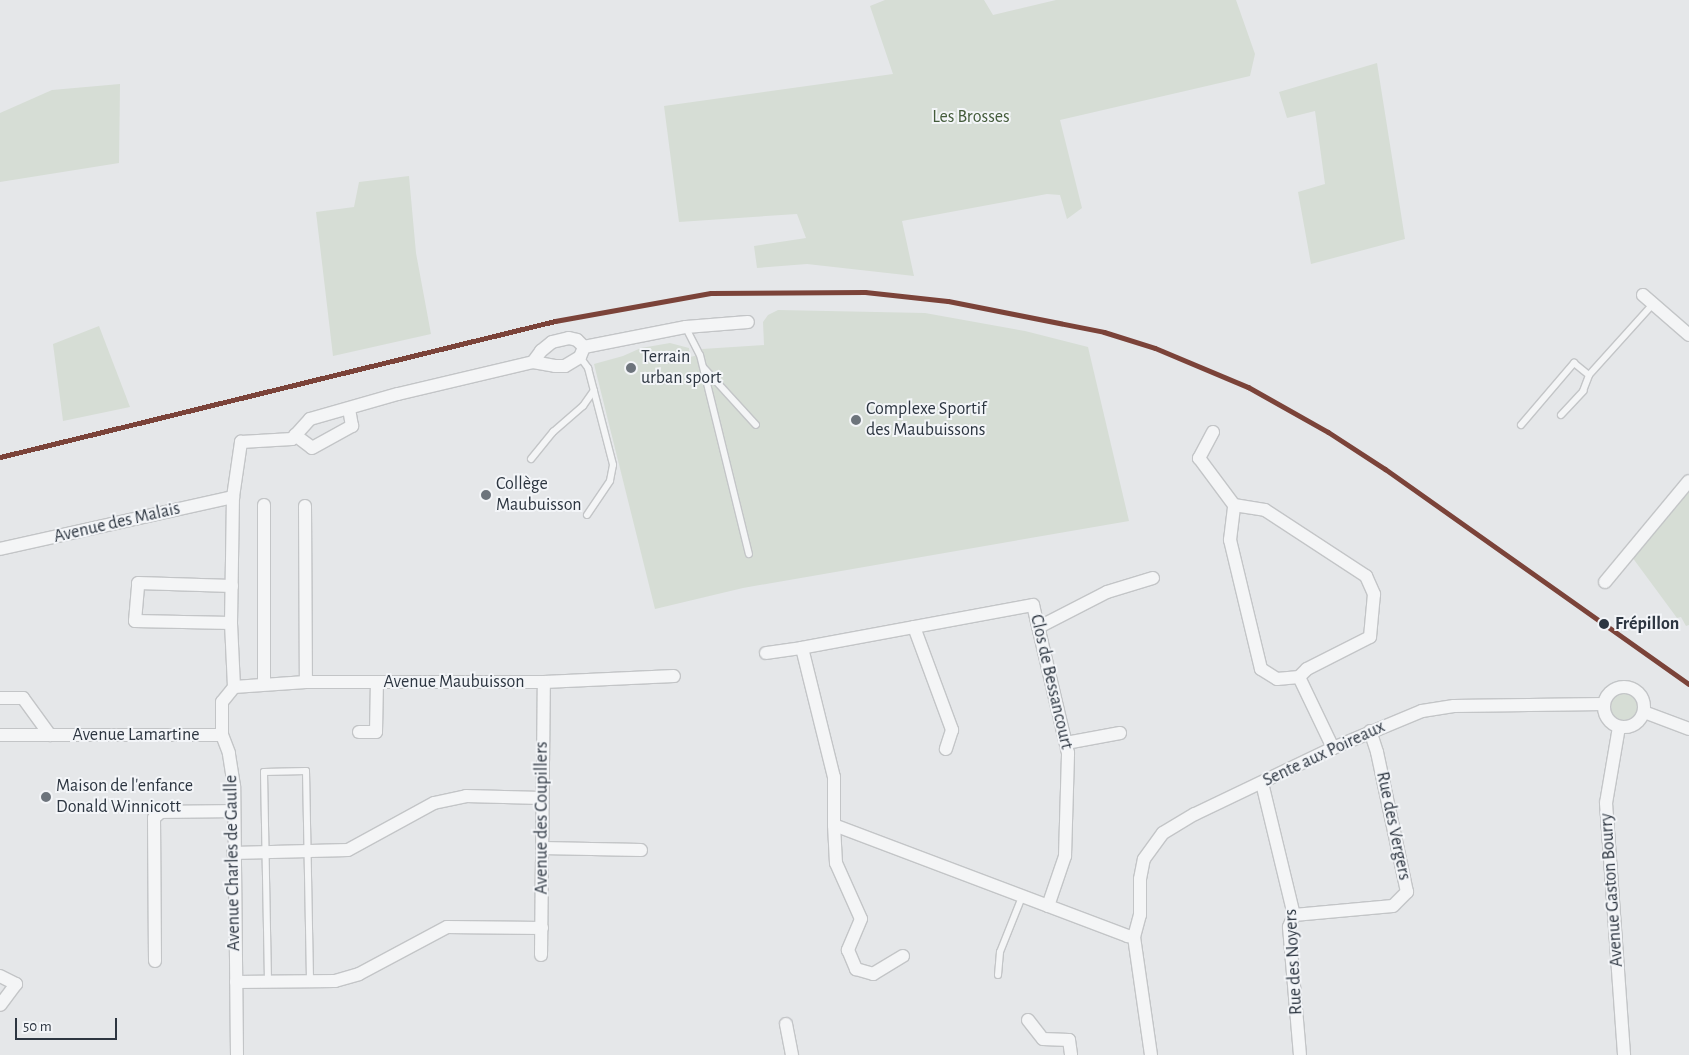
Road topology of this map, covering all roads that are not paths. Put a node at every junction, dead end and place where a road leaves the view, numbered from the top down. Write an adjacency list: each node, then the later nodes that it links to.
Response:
1 (1642, 295): 2 (street)
2 (1654, 304): 5 (street); 9 (lane)
3 (748, 322): 4 (street)
4 (686, 327): 6 (street); 8 (lane)
5 (1689, 335)
6 (582, 352): 7 (street); 7 (street); 10 (lane)
7 (533, 362): 11 (street)
8 (703, 367): 13 (lane); 25 (lane)
9 (1589, 375): 12 (lane); 14 (lane)
10 (594, 390): 17 (lane); 23 (lane)
11 (349, 409): 16 (street); 16 (street)
12 (1561, 415)
13 (756, 425)
14 (1521, 425)
15 (1212, 432): 21 (street)
16 (295, 435): 19 (street)
17 (530, 459)
18 (1689, 482): 27 (street)
19 (233, 497): 24 (street, Avenue des Malais); 28 (street)
20 (264, 505): 39 (street)
21 (1234, 505): 35 (street); 35 (street)
22 (304, 506): 36 (street)
23 (587, 515)
24 (0, 549)
25 (749, 554)
26 (1153, 578): 31 (street)
27 (1605, 582)
28 (232, 586): 29 (street); 29 (street)
29 (231, 623): 40 (street)
30 (914, 627): 31 (street, Clos de Bessancourt); 32 (street, Clos de Bessancourt); 54 (street)
31 (1039, 627): 52 (street, Clos de Bessancourt)
32 (802, 648): 33 (street, Clos de Bessancourt); 58 (street)
33 (766, 653)
34 (674, 676): 38 (street, Avenue Maubuisson)
35 (1299, 677): 53 (street)
36 (306, 682): 37 (street, Avenue Maubuisson); 39 (street, Avenue Maubuisson)
37 (377, 682): 38 (street, Avenue Maubuisson); 46 (street)
38 (544, 682): 56 (street, Avenue des Coupillers)
39 (264, 683): 40 (street, Avenue Maubuisson)
40 (234, 687): 51 (street, Avenue Charles de Gaulle)
41 (0, 698): 50 (street, Avenue Lamartine)
42 (1604, 704): 43 (street); 44 (street); 47 (street, Sente aux Poireaux)
43 (1644, 712): 44 (street); 45 (street)
44 (1619, 727): 85 (street, Avenue Gaston Bourry)
45 (1689, 729)
46 (359, 732)
47 (1370, 732): 53 (street, Sente aux Poireaux); 66 (street, Rue des Vergers)
48 (1120, 733): 52 (street)
49 (0, 735): 50 (street, Avenue Lamartine)
50 (50, 735): 51 (street, Avenue Lamartine)
51 (222, 735): 57 (street, Avenue Charles de Gaulle)
52 (1066, 743): 65 (street, Clos de Bessancourt)
53 (1334, 748): 55 (street, Sente aux Poireaux)
54 (946, 749)
55 (1262, 783): 66 (street, Rue des Noyers); 68 (street, Sente aux Poireaux)
56 (542, 798): 59 (street, Avenue des Coupillers); 61 (street)
57 (234, 811): 63 (street, Avenue Charles de Gaulle); 71 (street)
58 (834, 825): 64 (street); 70 (street)
59 (542, 848): 60 (street); 67 (street, Avenue des Coupillers)
60 (641, 850)
61 (307, 851): 62 (street); 62 (lane, Avenue Charles de Gaulle); 75 (lane, Avenue Charles de Gaulle)
62 (266, 852): 63 (street); 74 (lane, Avenue Charles de Gaulle)
63 (234, 853): 76 (street, Avenue Charles de Gaulle)
64 (1022, 897): 65 (street); 72 (lane)
65 (1048, 906): 68 (street)
66 (1294, 916): 84 (street, Rue des Noyers)
67 (542, 928): 69 (street, Avenue des Coupillers); 75 (street)
68 (1134, 936): 83 (street)
69 (541, 955)
70 (903, 956)
71 (154, 961)
72 (998, 975)
73 (0, 976): 77 (street)
74 (268, 981): 75 (street); 76 (street)
75 (310, 981)
76 (236, 982): 80 (street, Avenue Charles de Gaulle)
77 (0, 1005)
78 (1028, 1020): 82 (street)
79 (786, 1024): 81 (street)
80 (237, 1055)
81 (792, 1055)
82 (1071, 1055)
83 (1151, 1055)
84 (1300, 1055)
85 (1624, 1055)

